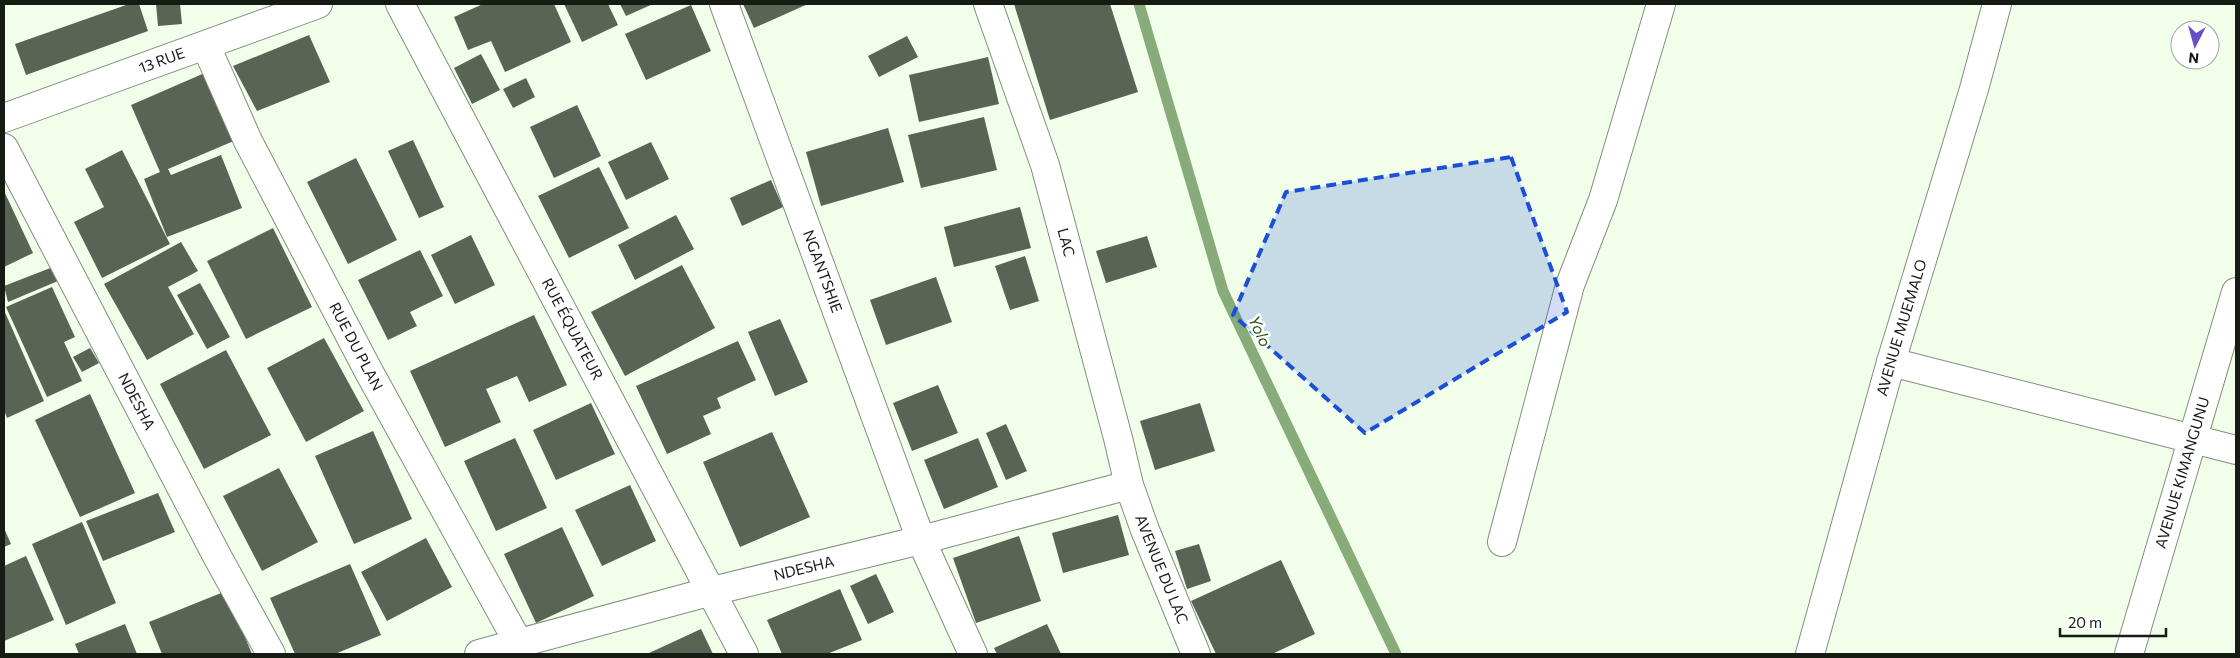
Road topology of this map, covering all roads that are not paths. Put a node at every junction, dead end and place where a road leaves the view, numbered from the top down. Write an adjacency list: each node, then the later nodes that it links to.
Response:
1 (318, 4): 7 (street, 13 RUE)
2 (400, 4): 17 (street, RUE ÉQUATEUR)
3 (724, 4): 15 (street, NGANTSHIE)
4 (988, 4): 14 (street, LAC)
5 (1661, 4): 16 (street)
6 (1997, 4): 11 (street, AVENUE MUEMALO)
7 (206, 46): 8 (street, 13 RUE); 18 (street, RUE DU PLAN)
8 (4, 118)
9 (4, 148): 19 (street, NDESHA)
10 (2236, 292): 12 (street, AVENUE KIMANGUNU)
11 (1891, 362): 12 (street); 24 (street, AVENUE MUEMALO)
12 (2193, 438): 13 (street); 25 (street, AVENUE KIMANGUNU)
13 (2236, 450)
14 (1129, 485): 15 (street, NDESHA); 23 (street, AVENUE DU LAC)
15 (922, 540): 17 (street, NDESHA); 22 (street, NGANTSHIE)
16 (1502, 542)
17 (712, 591): 18 (street, NDESHA); 21 (street, RUE ÉQUATEUR)
18 (518, 642): 20 (street, NDESHA)
19 (272, 654)
20 (480, 654)
21 (744, 654)
22 (973, 654)
23 (1196, 654)
24 (1810, 654)
25 (2129, 654)

